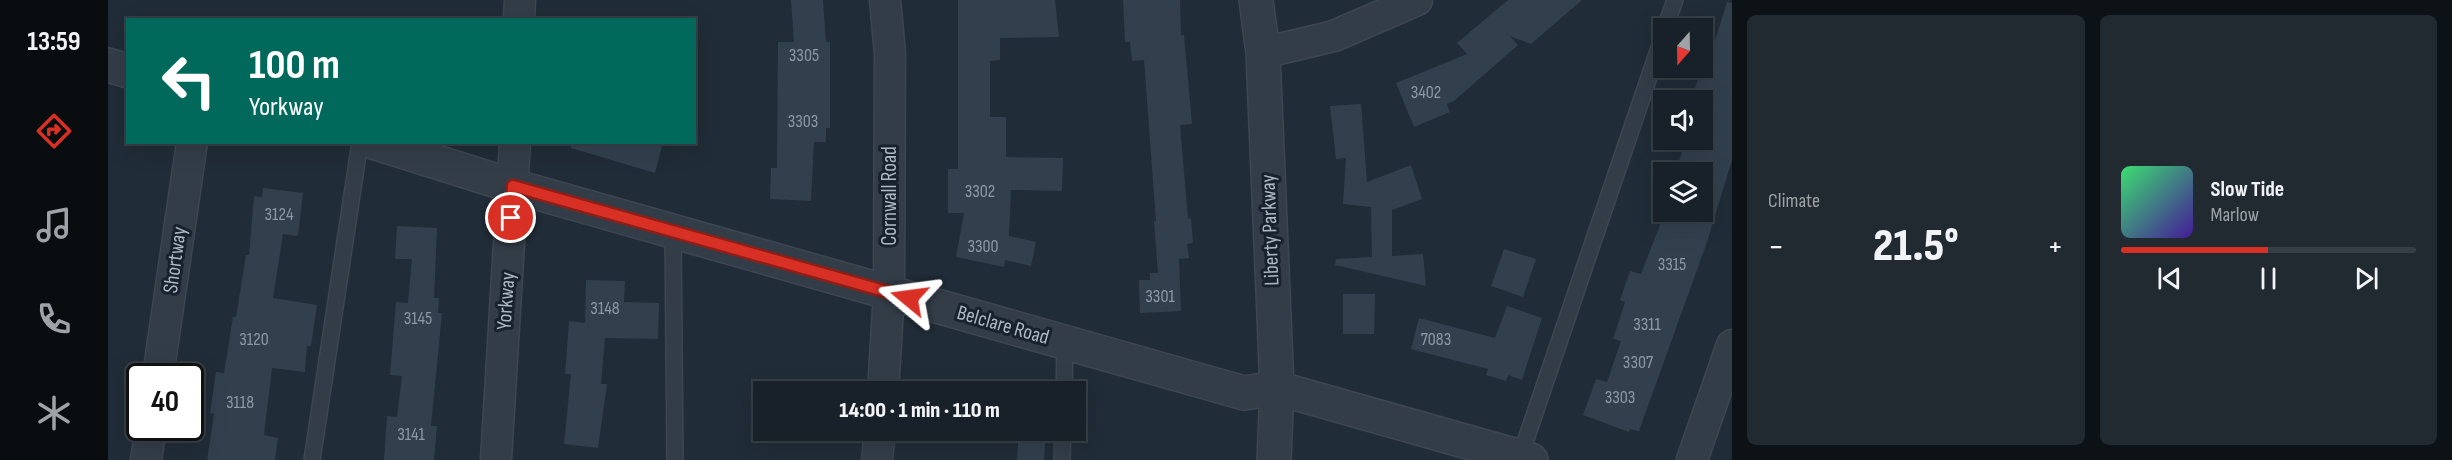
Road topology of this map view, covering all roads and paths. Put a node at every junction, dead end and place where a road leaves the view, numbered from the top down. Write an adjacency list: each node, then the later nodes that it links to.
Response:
1 (520, 0): 6 (street)
2 (885, 0): 18 (street, Cornwall Road)
3 (1256, 0): 8 (street, Liberty Parkway)
4 (1417, 0): 8 (street)
5 (1675, 0): 7 (lane)
6 (519, 18)
7 (1669, 18)
8 (1263, 53): 24 (street, Liberty Parkway)
9 (108, 65): 11 (street)
10 (1653, 67): 29 (lane)
11 (126, 70)
12 (192, 144): 21 (street, Shortway)
13 (360, 144): 31 (lane)
14 (379, 144): 16 (street, Belclare Road)
15 (515, 144): 16 (street, Yorkway)
16 (513, 186): 17 (street, Belclare Road); 32 (street, Yorkway)
17 (673, 230): 18 (street, Belclare Road); 33 (lane)
18 (889, 292): 19 (street, Belclare Road); 22 (street, Cornwall Road)
19 (1065, 343): 23 (lane); 24 (street, Belclare Road)
20 (1732, 345): 37 (street)
21 (160, 363)
22 (884, 381)
23 (1064, 381)
24 (1277, 388): 28 (street, Belclare Road); 36 (street, Liberty Parkway)
25 (149, 441): 30 (street)
26 (879, 441): 34 (street)
27 (1063, 441): 35 (lane)
28 (1488, 455): 29 (street, Belclare Road)
29 (1526, 459)
30 (146, 460)
31 (312, 460)
32 (495, 460)
33 (675, 460)
34 (877, 460)
35 (1062, 460)
36 (1274, 460)
37 (1692, 460)

